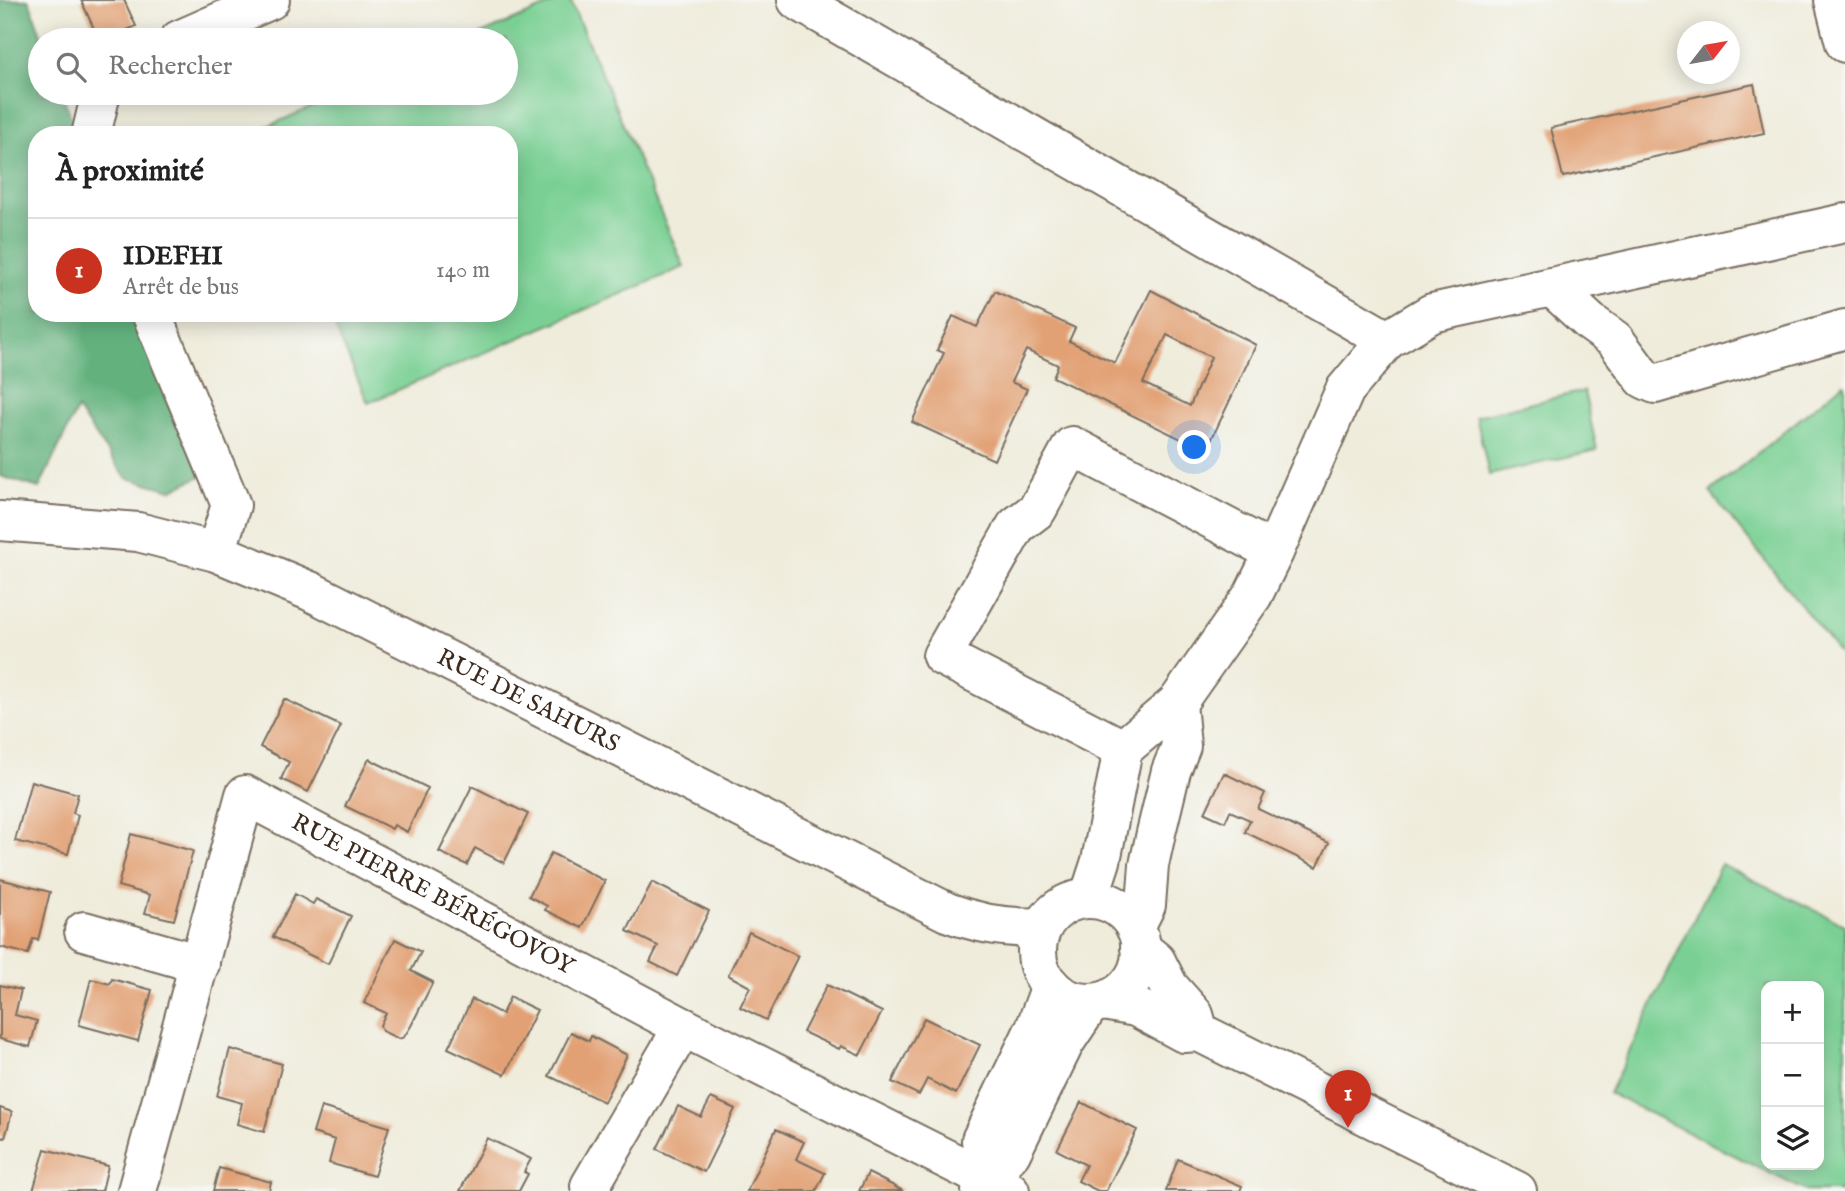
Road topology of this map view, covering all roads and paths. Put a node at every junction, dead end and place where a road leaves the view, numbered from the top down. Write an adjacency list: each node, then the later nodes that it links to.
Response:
1 (270, 0): 4 (street)
2 (797, 0): 12 (street)
3 (1834, 0): 5 (street)
4 (206, 28)
5 (1845, 43)
6 (98, 105): 7 (street)
7 (93, 126)
8 (1845, 223): 9 (street)
9 (1552, 287): 11 (street); 12 (street)
10 (155, 322): 14 (street)
11 (1845, 329)
12 (1387, 340): 15 (street)
13 (0, 521): 14 (street, RUE DE SAHURS)
14 (216, 552): 19 (street, RUE DE SAHURS)
15 (1274, 552): 16 (street); 17 (street)
16 (1177, 703): 17 (street); 21 (street)
17 (1123, 749): 18 (street)
18 (1089, 898): 19 (street); 21 (street)
19 (1041, 928): 23 (street)
20 (84, 931): 22 (street)
21 (1138, 937): 24 (street); 26 (street)
22 (200, 964): 25 (street, RUE PIERRE BÉRÉGOVOY); 29 (street, RUE PIERRE BÉRÉGOVOY)
23 (1051, 986): 24 (street); 28 (street)
24 (1097, 1002): 26 (street); 28 (street)
25 (683, 1027): 27 (street); 28 (street, RUE PIERRE BÉRÉGOVOY)
26 (1199, 1032): 30 (street)
27 (590, 1186)
28 (992, 1187)
29 (137, 1191)
30 (1517, 1191)

